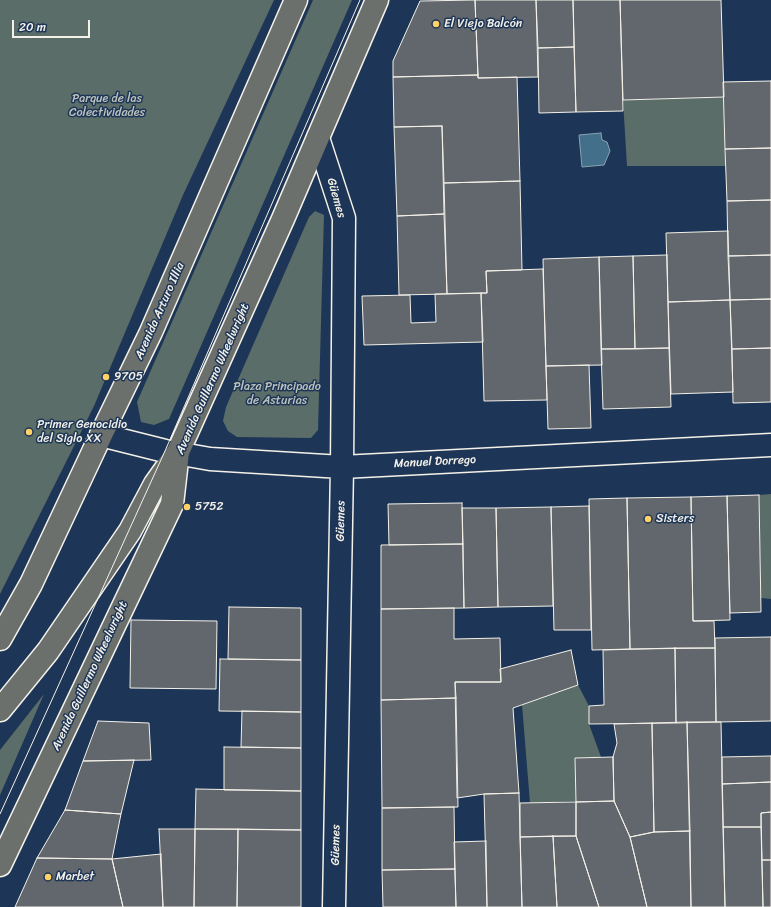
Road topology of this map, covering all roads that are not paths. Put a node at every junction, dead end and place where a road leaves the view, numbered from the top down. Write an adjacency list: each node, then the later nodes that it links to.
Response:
1 (296, 0): 4 (main road, Avenida Arturo Illia)
2 (377, 0): 3 (main road, Avenida Guillermo Wheelwright)
3 (318, 138): 6 (main road, Avenida Guillermo Wheelwright); 7 (street, Güemes)
4 (101, 435): 6 (street, Manuel Dorrego); 8 (main road, Avenida Arturo Illia)
5 (771, 444): 7 (street, Manuel Dorrego)
6 (178, 452): 7 (street, Manuel Dorrego); 9 (main road); 10 (main road, Avenida Guillermo Wheelwright)
7 (342, 466): 11 (street, Güemes)
8 (0, 639)
9 (0, 710)
10 (0, 865)
11 (334, 907)

